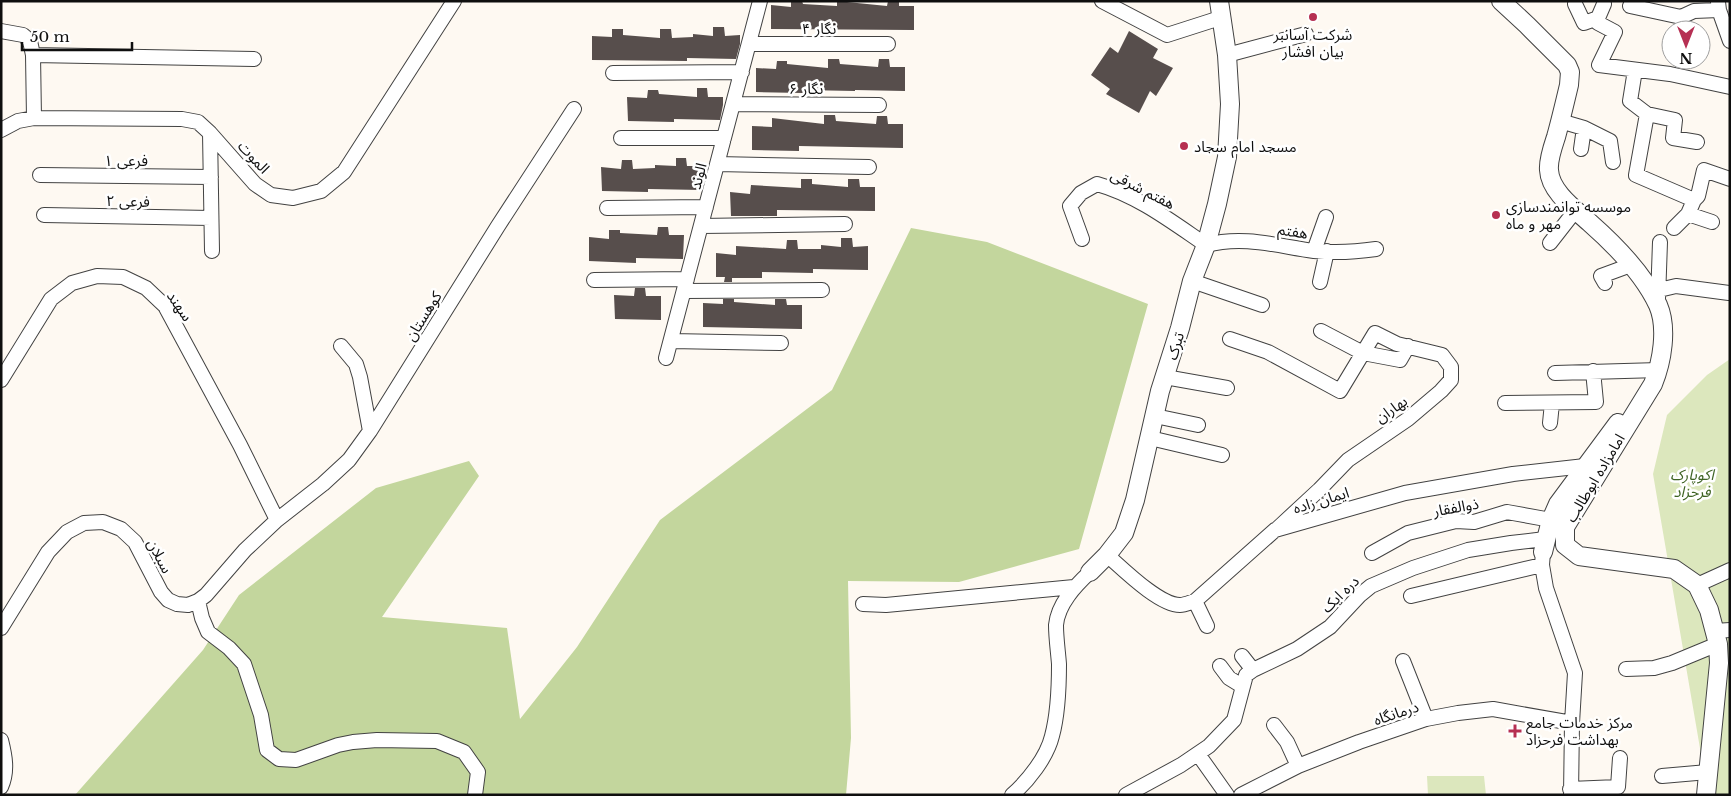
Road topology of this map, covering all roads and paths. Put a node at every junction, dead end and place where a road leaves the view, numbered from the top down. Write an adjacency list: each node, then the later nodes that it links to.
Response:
1 (454, 1): 31 (street, الموت)
2 (760, 1): 14 (street, الوند)
3 (1102, 1): 9 (street)
4 (1502, 1): 28 (street)
5 (1575, 4): 10 (street)
6 (1604, 4): 10 (street)
7 (1630, 6): 8 (street)
8 (1719, 6): 13 (street)
9 (1220, 10): 17 (street, تبرک)
10 (1598, 18): 19 (street)
11 (1, 31): 16 (street)
12 (1306, 34): 17 (street)
13 (1730, 41)
14 (749, 44): 15 (street, نگار ۴); 21 (street, الوند)
15 (888, 44)
16 (33, 54): 18 (street); 27 (street)
17 (1226, 54): 57 (street, تبرک)
18 (254, 59)
19 (1636, 70): 22 (street); 26 (street)
20 (612, 72): 21 (street)
21 (742, 72): 23 (street, الوند)
22 (1730, 87)
23 (733, 104): 24 (street, نگار ۶); 33 (street, الوند)
24 (878, 105)
25 (574, 109): 90 (street, کوهستان)
26 (1647, 114): 34 (street); 42 (street)
27 (34, 118): 30 (street, الموت); 31 (street, الموت)
28 (1560, 121): 29 (street); 45 (street)
29 (1584, 128): 35 (street); 36 (street)
30 (1, 130)
31 (210, 133): 40 (street)
32 (622, 138): 33 (street)
33 (724, 138): 37 (street, الوند)
34 (1698, 142)
35 (1581, 149)
36 (1613, 162)
37 (717, 164): 38 (street); 43 (street, الوند)
38 (869, 167)
39 (40, 175): 40 (street, فرعی ۱)
40 (211, 176): 49 (street)
41 (1730, 179): 42 (street)
42 (1694, 200): 46 (street)
43 (706, 207): 44 (street); 52 (street, الوند)
44 (607, 208)
45 (1575, 211): 56 (street); 61 (street)
46 (1688, 214): 50 (street); 53 (street)
47 (44, 215): 49 (street, فرعی ۲)
48 (1326, 217): 60 (street)
49 (212, 218): 59 (street)
50 (1712, 222)
51 (845, 224): 52 (street)
52 (701, 226): 66 (street, الوند)
53 (1674, 228)
54 (1082, 238): 57 (street, هفتم شرقی)
55 (1660, 242): 69 (street)
56 (1550, 243)
57 (1206, 245): 60 (street, هفتم); 63 (street, تبرک)
58 (1376, 248): 60 (street, هفتم)
59 (212, 251)
60 (1321, 251): 64 (street)
61 (1631, 265): 65 (street); 69 (street)
62 (594, 280): 66 (street)
63 (1192, 281): 70 (street); 81 (street, تبرک)
64 (1320, 282)
65 (1605, 283)
66 (686, 285): 67 (street); 73 (street, الوند)
67 (822, 290)
68 (1729, 293): 69 (street)
69 (1658, 298): 82 (street, امامزاده ابوطالب)
70 (1262, 305)
71 (1321, 331): 77 (street)
72 (1230, 339): 77 (street)
73 (671, 341): 74 (street); 78 (street, الوند)
74 (781, 343)
75 (341, 346): 90 (street)
76 (1408, 346): 77 (street); 77 (street, بهاران); 96 (street, بهاران)
77 (1363, 352)
78 (666, 358)
79 (1593, 371): 80 (street); 82 (street); 86 (street)
80 (1556, 373)
81 (1165, 377): 84 (street); 87 (street, تبرک)
82 (1656, 377): 93 (street); 102 (street, امامزاده ابوطالب)
83 (1, 380): 94 (street, سهند)
84 (1227, 388)
85 (1505, 403): 86 (street)
86 (1552, 403): 88 (street)
87 (1155, 416): 89 (street); 91 (street, تبرک)
88 (1550, 422)
89 (1198, 426)
90 (370, 431): 94 (street, کوهستان)
91 (1150, 438): 92 (street); 99 (street, تبرک)
92 (1222, 455)
93 (1585, 466): 95 (street); 96 (street, ایمان زاده)
94 (277, 520): 106 (street)
95 (1551, 520): 97 (street); 98 (street, ذوالفقار)
96 (1275, 530): 105 (street, ایمان زاده)
97 (1543, 552): 104 (street); 115 (street, دره ایک); 118 (street)
98 (1372, 553)
99 (1107, 555): 101 (street, تبرک); 105 (street)
100 (1730, 570): 102 (street)
101 (1090, 572): 103 (street, تبرک)
102 (1697, 585): 110 (street, امامزاده ابوطالب)
103 (1074, 587): 107 (street); 130 (street, تبرک)
104 (1412, 596)
105 (1195, 601): 108 (street)
106 (198, 602): 109 (street, سبلان); 129 (street)
107 (863, 604)
108 (1207, 626)
109 (1, 628)
110 (1721, 635): 114 (street); 124 (street, امامزاده ابوطالب)
111 (1242, 656): 115 (street)
112 (1403, 661): 117 (street)
113 (1220, 666): 116 (street)
114 (1626, 669)
115 (1253, 670): 116 (street, دره ایک)
116 (1242, 686): 121 (street, دره ایک)
117 (1426, 719): 118 (street, درمانگاه); 123 (street, درمانگاه)
118 (1572, 722): 128 (street)
119 (1274, 726): 123 (street)
120 (1, 740): 126 (street)
121 (1204, 750): 127 (street, دره ایک); 132 (street)
122 (1620, 758): 128 (street)
123 (1298, 766): 133 (street, درمانگاه)
124 (1708, 772): 125 (street); 134 (street, امامزاده ابوطالب)
125 (1662, 776)
126 (1, 787)
127 (1142, 791): 131 (street, دره ایک)
128 (1571, 792)
129 (475, 795)
130 (1012, 795)
131 (1126, 795)
132 (1227, 795)
133 (1241, 795)
134 (1706, 795)

